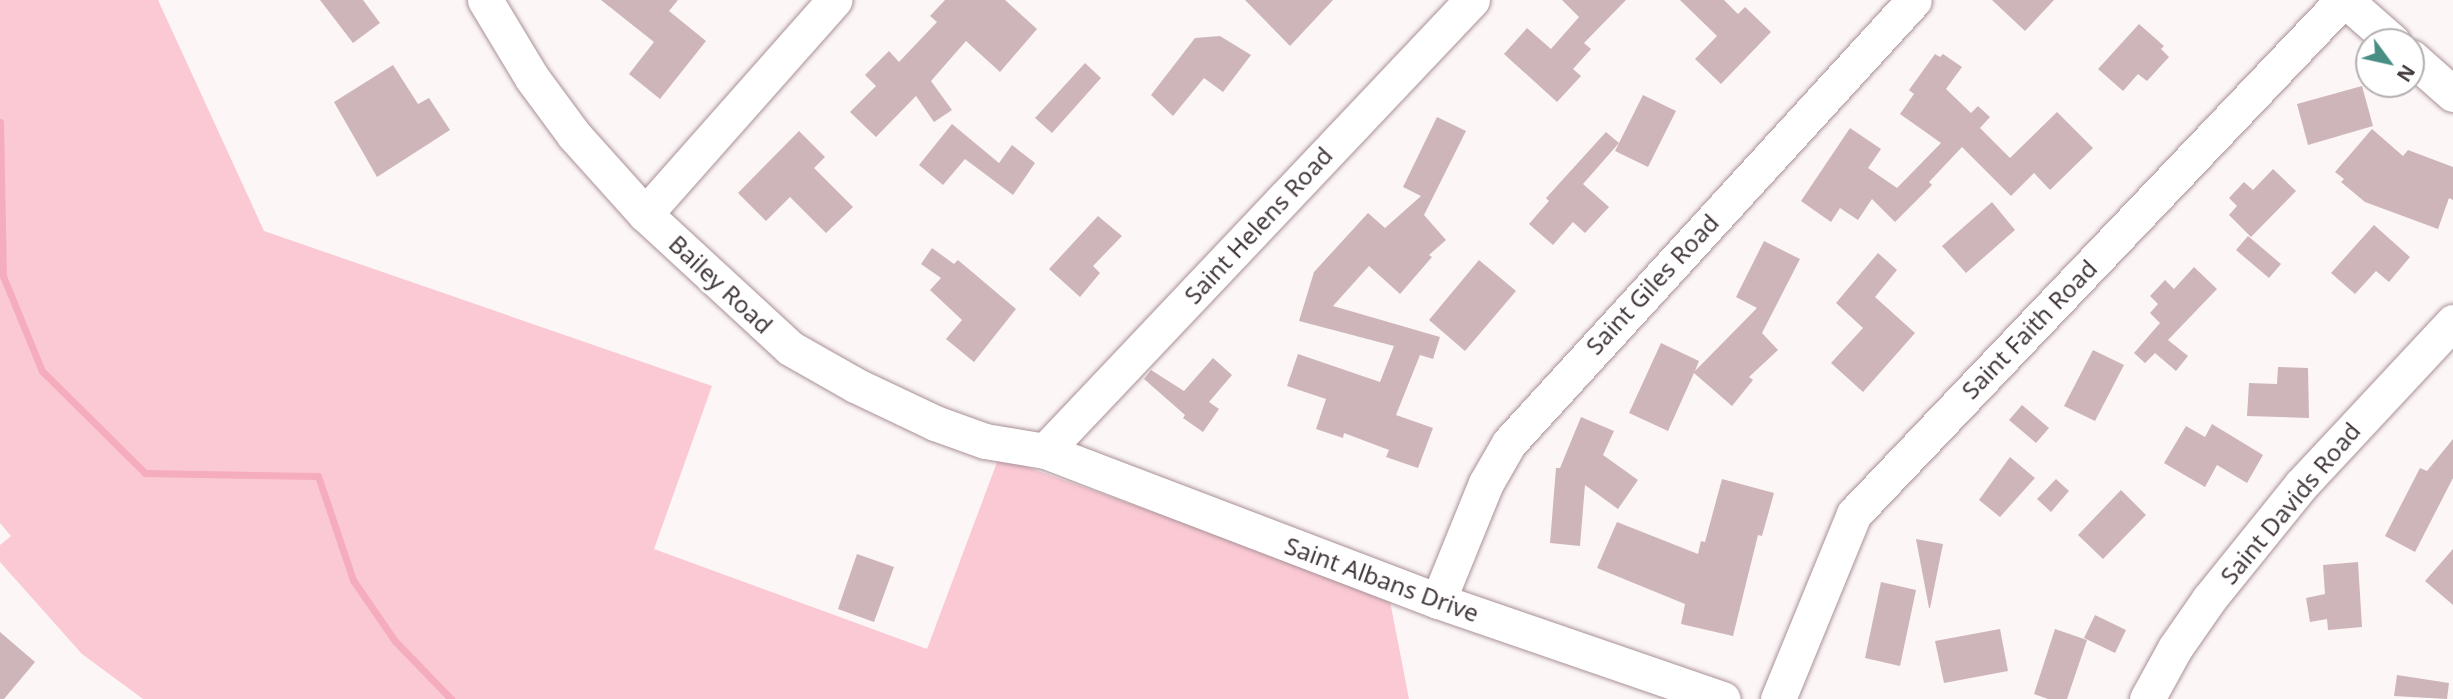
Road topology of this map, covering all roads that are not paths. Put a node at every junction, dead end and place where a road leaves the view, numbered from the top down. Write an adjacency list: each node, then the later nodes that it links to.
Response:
1 (485, 0): 9 (street, Bailey Road)
2 (834, 0): 9 (street)
3 (1472, 0): 11 (street, Saint Helens Road)
4 (1914, 0): 12 (street, Saint Giles Road)
5 (2344, 0): 6 (street); 14 (street, Saint Faith Road)
6 (2377, 28)
7 (2425, 69): 8 (street)
8 (2453, 94)
9 (645, 214): 11 (street, Bailey Road)
10 (2453, 322): 15 (street, Saint Davids Road)
11 (1045, 451): 12 (street, Saint Albans Drive)
12 (1438, 601): 13 (street, Saint Albans Drive)
13 (1723, 699)
14 (1778, 699)
15 (2147, 699)

